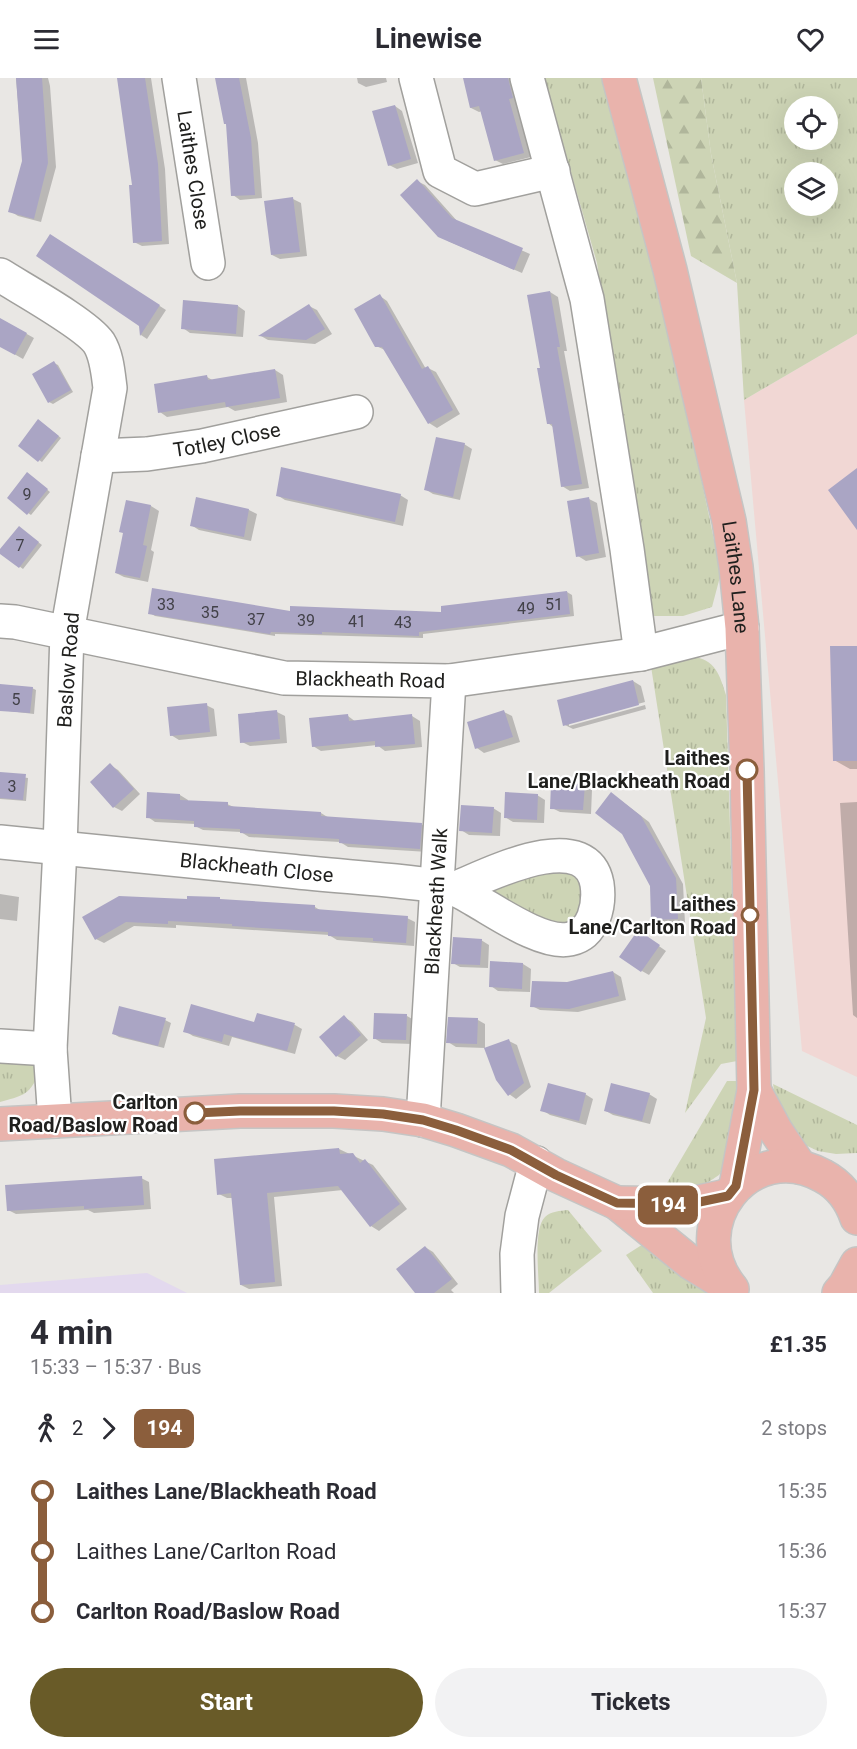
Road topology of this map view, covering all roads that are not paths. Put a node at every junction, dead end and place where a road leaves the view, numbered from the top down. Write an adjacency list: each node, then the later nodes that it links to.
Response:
1 (179, 78): 6 (street, Laithes Close)
2 (416, 78): 5 (street)
3 (527, 78): 5 (street)
4 (619, 78): 11 (main road, Laithes Lane)
5 (553, 171): 13 (street)
6 (208, 263)
7 (0, 275): 9 (street, Baslow Road)
8 (356, 412): 9 (street, Totley Close)
9 (98, 456): 12 (street, Baslow Road)
10 (0, 621): 12 (street, Blackheath Road)
11 (742, 628): 13 (street, Blackheath Road); 20 (main road, Laithes Lane)
12 (67, 633): 14 (street, Blackheath Road); 16 (street, Baslow Road)
13 (641, 654): 14 (street, Blackheath Road)
14 (449, 681): 17 (street, Blackheath Walk)
15 (0, 843): 16 (street, Blackheath Close)
16 (60, 848): 17 (street, Blackheath Close); 19 (street, Baslow Road)
17 (446, 888): 21 (street, Blackheath Walk)
18 (0, 1046): 19 (street)
19 (50, 1049): 22 (street, Baslow Road)
20 (754, 1090): 25 (main road, Laithes Lane); 26 (main road, Laithes Lane)
21 (423, 1120): 22 (main road); 24 (main road)
22 (55, 1121): 23 (main road)
23 (0, 1124)
24 (536, 1163): 28 (main road); 30 (street)
25 (800, 1167): 26 (main road); 27 (main road)
26 (732, 1191): 28 (main road); 29 (main road, Laithes Lane)
27 (852, 1196)
28 (617, 1203): 29 (main road)
29 (732, 1290)
30 (518, 1293)

